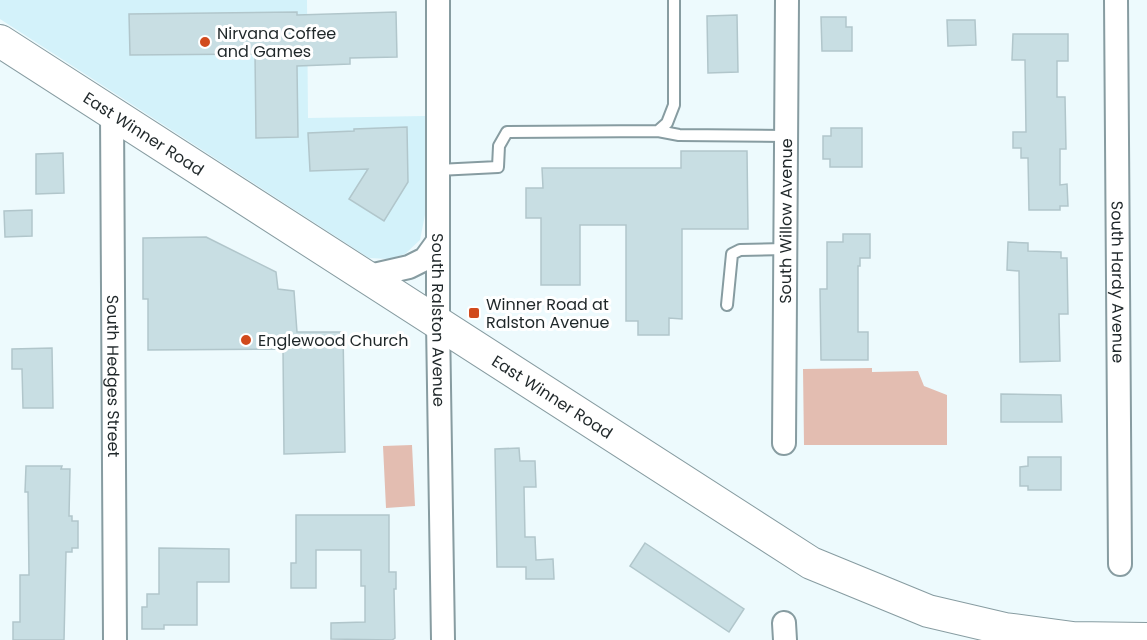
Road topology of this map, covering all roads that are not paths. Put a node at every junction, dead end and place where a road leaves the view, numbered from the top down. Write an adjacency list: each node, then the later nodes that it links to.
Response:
1 (438, 0): 9 (street, South Ralston Avenue)
2 (674, 0): 7 (lane)
3 (787, 0): 8 (street, South Willow Avenue)
4 (1116, 0): 16 (street, South Hardy Avenue)
5 (0, 42): 6 (street, East Winner Road)
6 (112, 114): 12 (street, East Winner Road); 18 (street, South Hedges Street)
7 (658, 131): 8 (lane); 9 (lane)
8 (786, 136): 11 (street, South Willow Avenue)
9 (438, 170): 10 (street, South Ralston Avenue)
10 (438, 241): 12 (street); 14 (street, South Ralston Avenue)
11 (786, 249): 13 (lane); 15 (street, South Willow Avenue)
12 (365, 277): 14 (street, East Winner Road)
13 (727, 305)
14 (438, 323): 17 (street, East Winner Road); 19 (street, South Ralston Avenue)
15 (784, 443)
16 (1120, 564)
17 (1147, 639)
18 (115, 640)
19 (443, 640)

